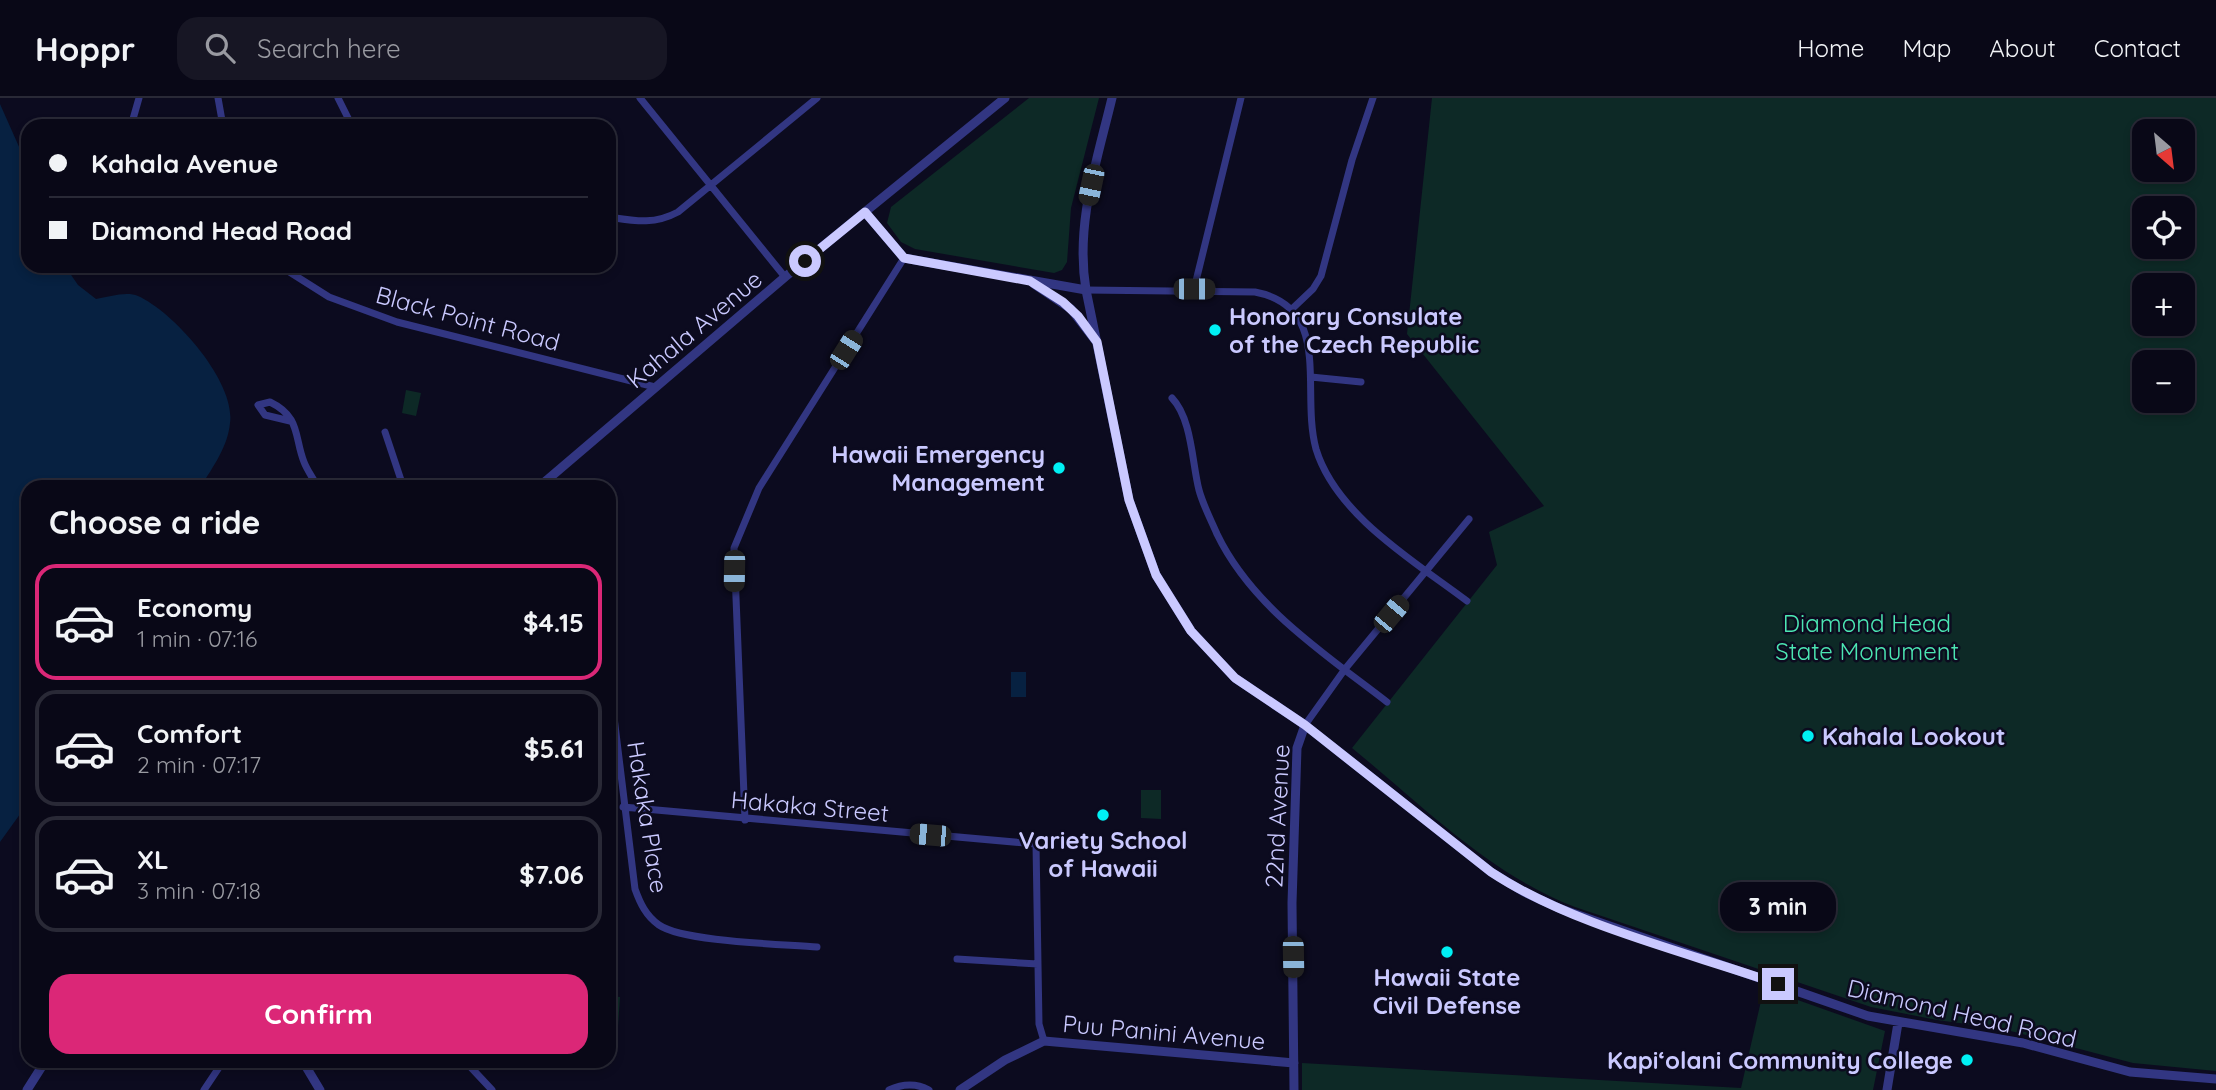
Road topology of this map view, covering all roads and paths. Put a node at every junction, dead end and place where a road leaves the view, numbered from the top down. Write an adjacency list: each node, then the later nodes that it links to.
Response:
1 (139, 98): 10 (street)
2 (218, 98): 11 (street)
3 (338, 98): 12 (street)
4 (640, 98): 13 (street)
5 (817, 98): 13 (street)
6 (1005, 98): 14 (street, Kahala Avenue)
7 (1112, 98): 21 (street, Diamond Head Road)
8 (1241, 98): 20 (street)
9 (1373, 98): 22 (street)
10 (133, 119)
11 (222, 119)
12 (348, 119)
13 (713, 185): 15 (street); 18 (street)
14 (865, 212): 16 (street); 18 (street, Kahala Avenue)
15 (616, 218)
16 (904, 258): 19 (street); 41 (street)
17 (291, 273): 26 (street, Black Point Road)
18 (785, 277): 26 (street, Kahala Avenue)
19 (1030, 281): 21 (street); 23 (street)
20 (1194, 289): 21 (street); 22 (street)
21 (1086, 290): 23 (street, Diamond Head Road)
22 (1293, 308): 24 (street)
23 (1097, 342): 38 (street, Diamond Head Road)
24 (1311, 377): 25 (street); 34 (street)
25 (1361, 383)
26 (655, 387): 32 (street, Kahala Avenue)
27 (1172, 398): 36 (street)
28 (290, 421): 30 (street)
29 (385, 432): 31 (street)
30 (314, 480)
31 (401, 480)
32 (547, 480)
33 (1469, 519): 34 (street, 22nd Avenue)
34 (1427, 571): 35 (street); 36 (street, 22nd Avenue)
35 (1467, 601)
36 (1345, 669): 37 (street); 38 (street, 22nd Avenue)
37 (1387, 702)
38 (1305, 725): 45 (street, Diamond Head Road); 47 (street, 22nd Avenue)
39 (616, 742): 40 (street, Hakaka Place)
40 (623, 807): 41 (street, Hakaka Street); 42 (street, Hakaka Place)
41 (745, 820): 44 (street, Hakaka Street)
42 (817, 947)
43 (957, 960): 44 (street)
44 (1038, 964): 46 (street)
45 (1898, 1023): 52 (street, Diamond Head Road); 61 (street)
46 (1044, 1041): 47 (street, Puu Panini Avenue); 59 (street, Puu Panini Avenue)
47 (1294, 1063): 60 (street, 22nd Avenue)
48 (41, 1068): 53 (street)
49 (219, 1068): 54 (street)
50 (307, 1068): 55 (street)
51 (476, 1068): 56 (street)
52 (2215, 1080)
53 (27, 1090)
54 (204, 1090)
55 (320, 1090)
56 (492, 1090)
57 (890, 1090): 58 (street)
58 (929, 1090)
59 (960, 1090)
60 (1294, 1090)
61 (1887, 1090)

